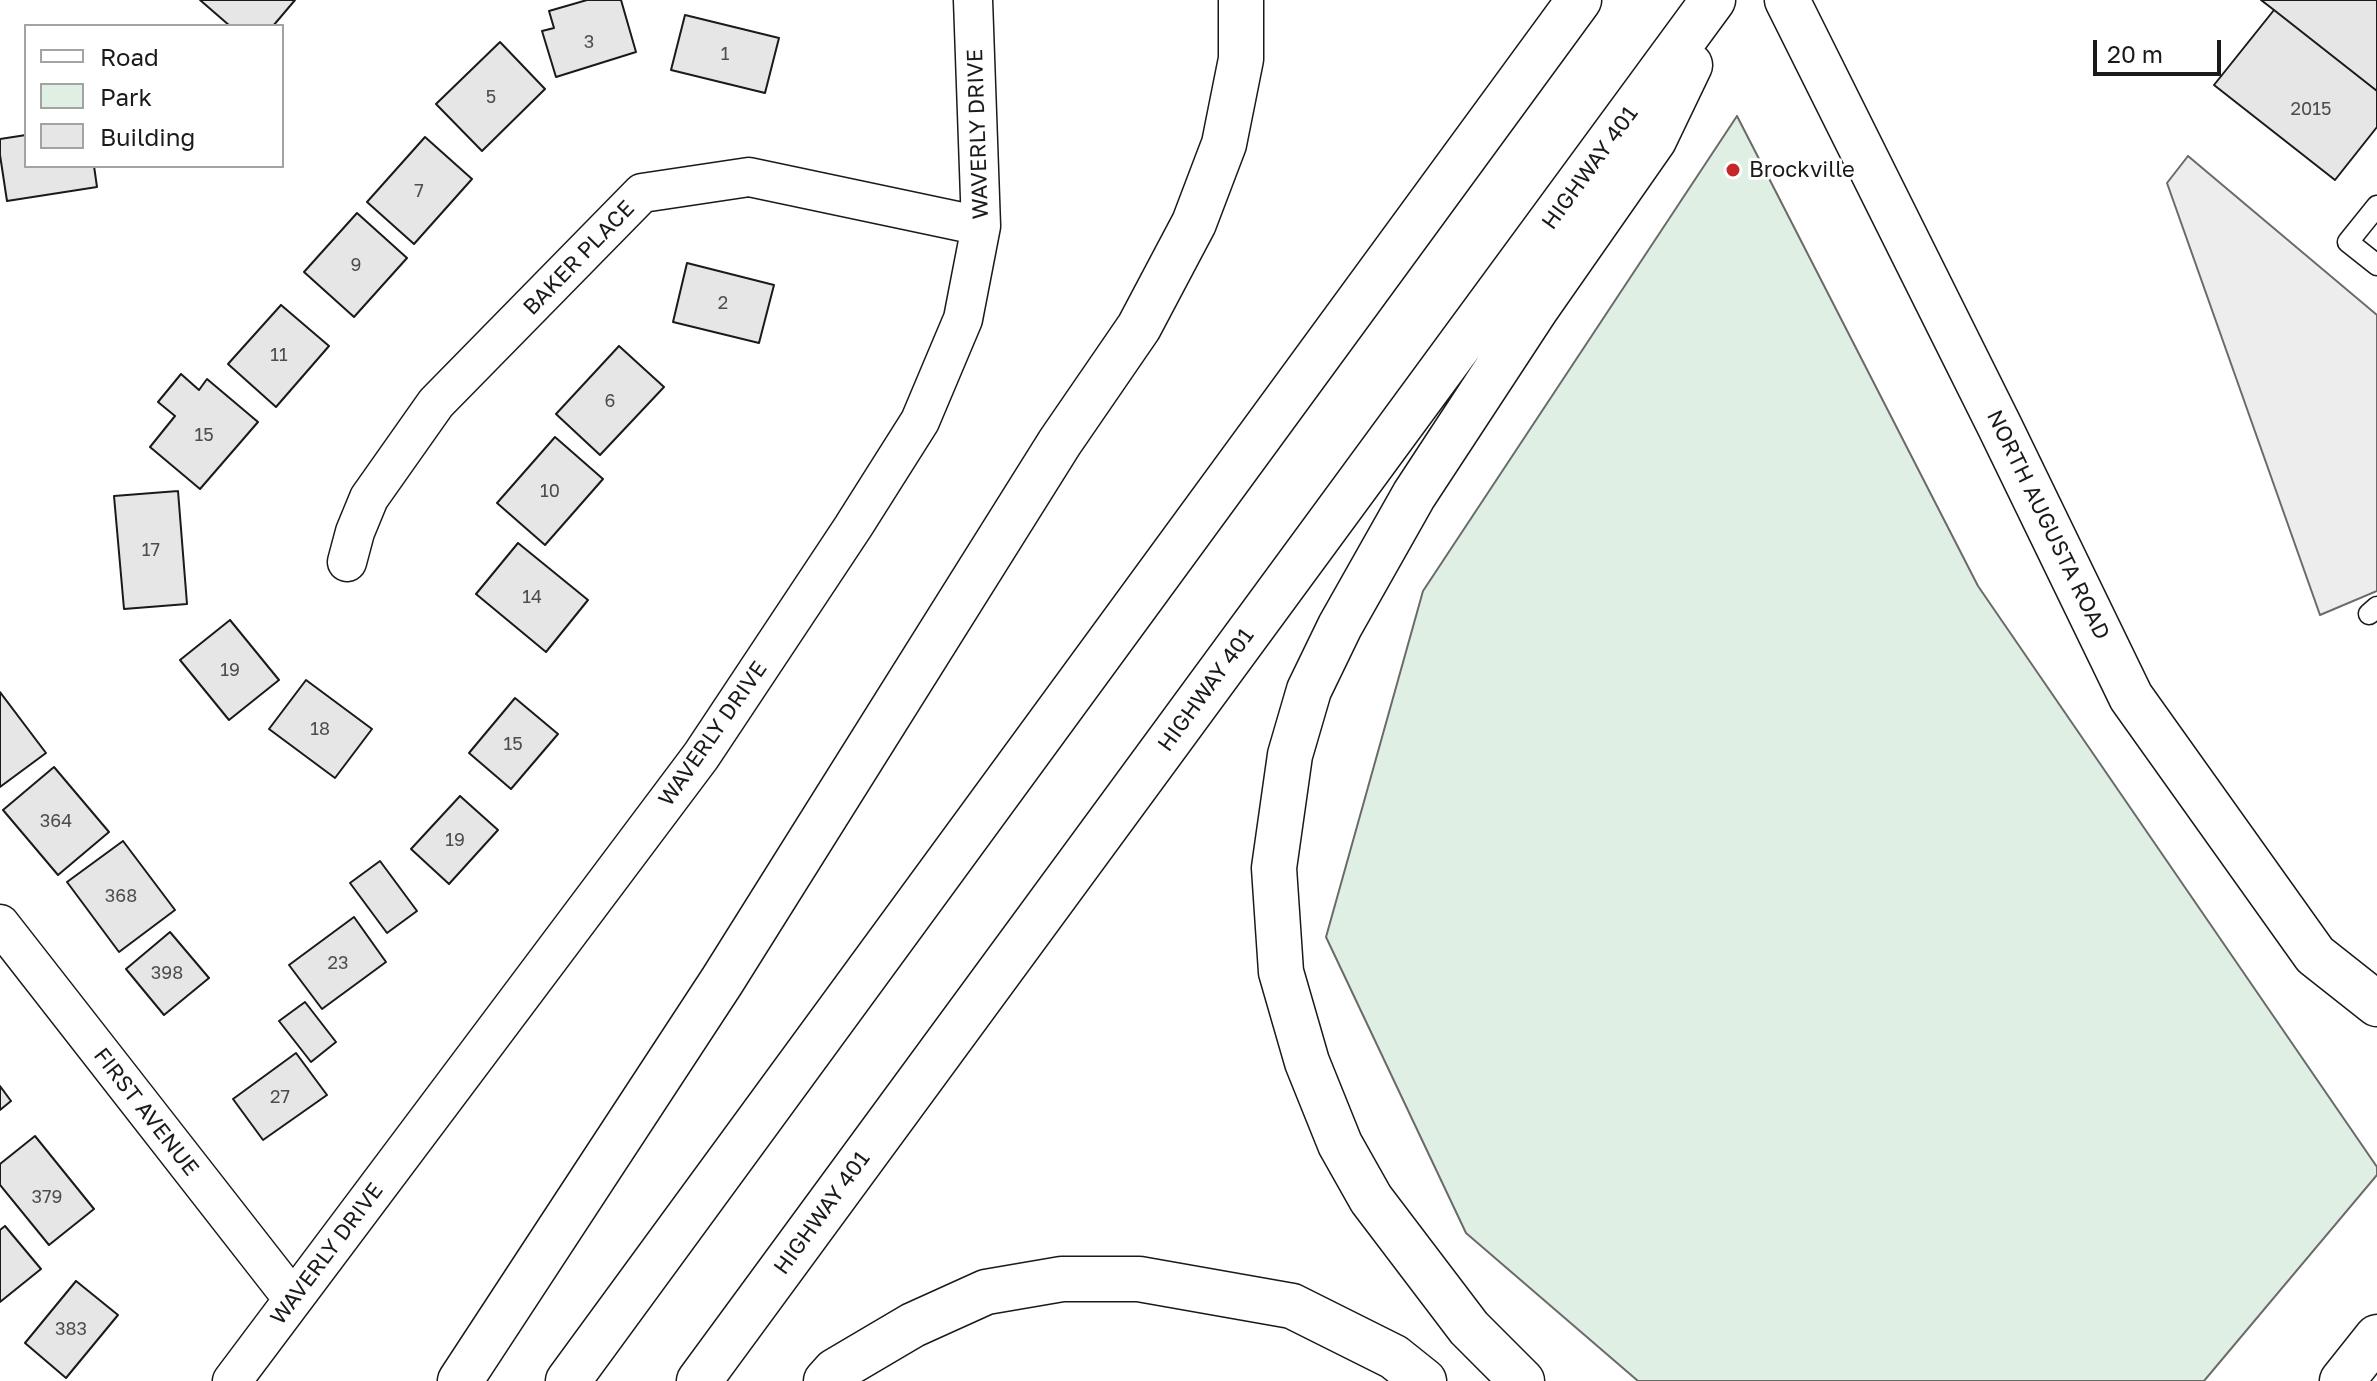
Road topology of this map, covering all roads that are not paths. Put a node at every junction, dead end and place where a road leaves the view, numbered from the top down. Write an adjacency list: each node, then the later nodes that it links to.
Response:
1 (973, 0): 10 (street, WAVERLY DRIVE)
2 (1241, 0): 18 (main road)
3 (1549, 0): 8 (main road)
4 (1579, 0): 8 (main road)
5 (1713, 0): 20 (main road, HIGHWAY 401)
6 (1721, 0): 23 (main road)
7 (1787, 0): 14 (main road, NORTH AUGUSTA ROAD)
8 (1508, 97): 19 (main road)
9 (2377, 206): 11 (lane)
10 (981, 226): 12 (street, BAKER PLACE); 15 (street, WAVERLY DRIVE)
11 (2377, 265)
12 (347, 562)
13 (0, 924): 15 (street, FIRST AVENUE)
14 (2377, 1004)
15 (293, 1299): 17 (street, WAVERLY DRIVE)
16 (2377, 1337): 24 (main road)
17 (232, 1381)
18 (460, 1381)
19 (568, 1381)
20 (699, 1381)
21 (826, 1381): 22 (main road)
22 (1424, 1381)
23 (1522, 1381)
24 (2342, 1381)

